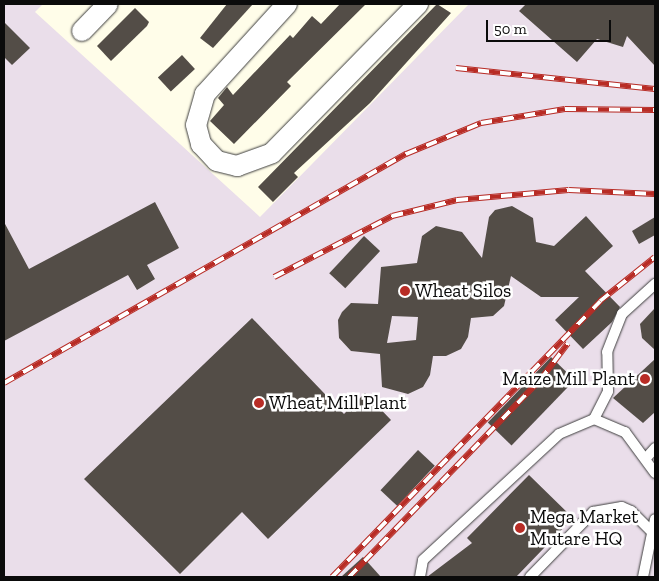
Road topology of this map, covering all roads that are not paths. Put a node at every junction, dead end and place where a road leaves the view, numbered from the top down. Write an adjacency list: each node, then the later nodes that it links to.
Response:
1 (108, 4): 4 (street)
2 (287, 4): 3 (street)
3 (418, 4)
4 (82, 31)
5 (655, 284): 6 (lane)
6 (594, 420): 8 (lane); 12 (lane)
7 (655, 448): 8 (lane)
8 (647, 457): 9 (lane)
9 (655, 473)
10 (655, 519): 11 (lane)
11 (654, 534): 13 (lane); 14 (lane)
12 (420, 577)
13 (530, 577)
14 (643, 577)

